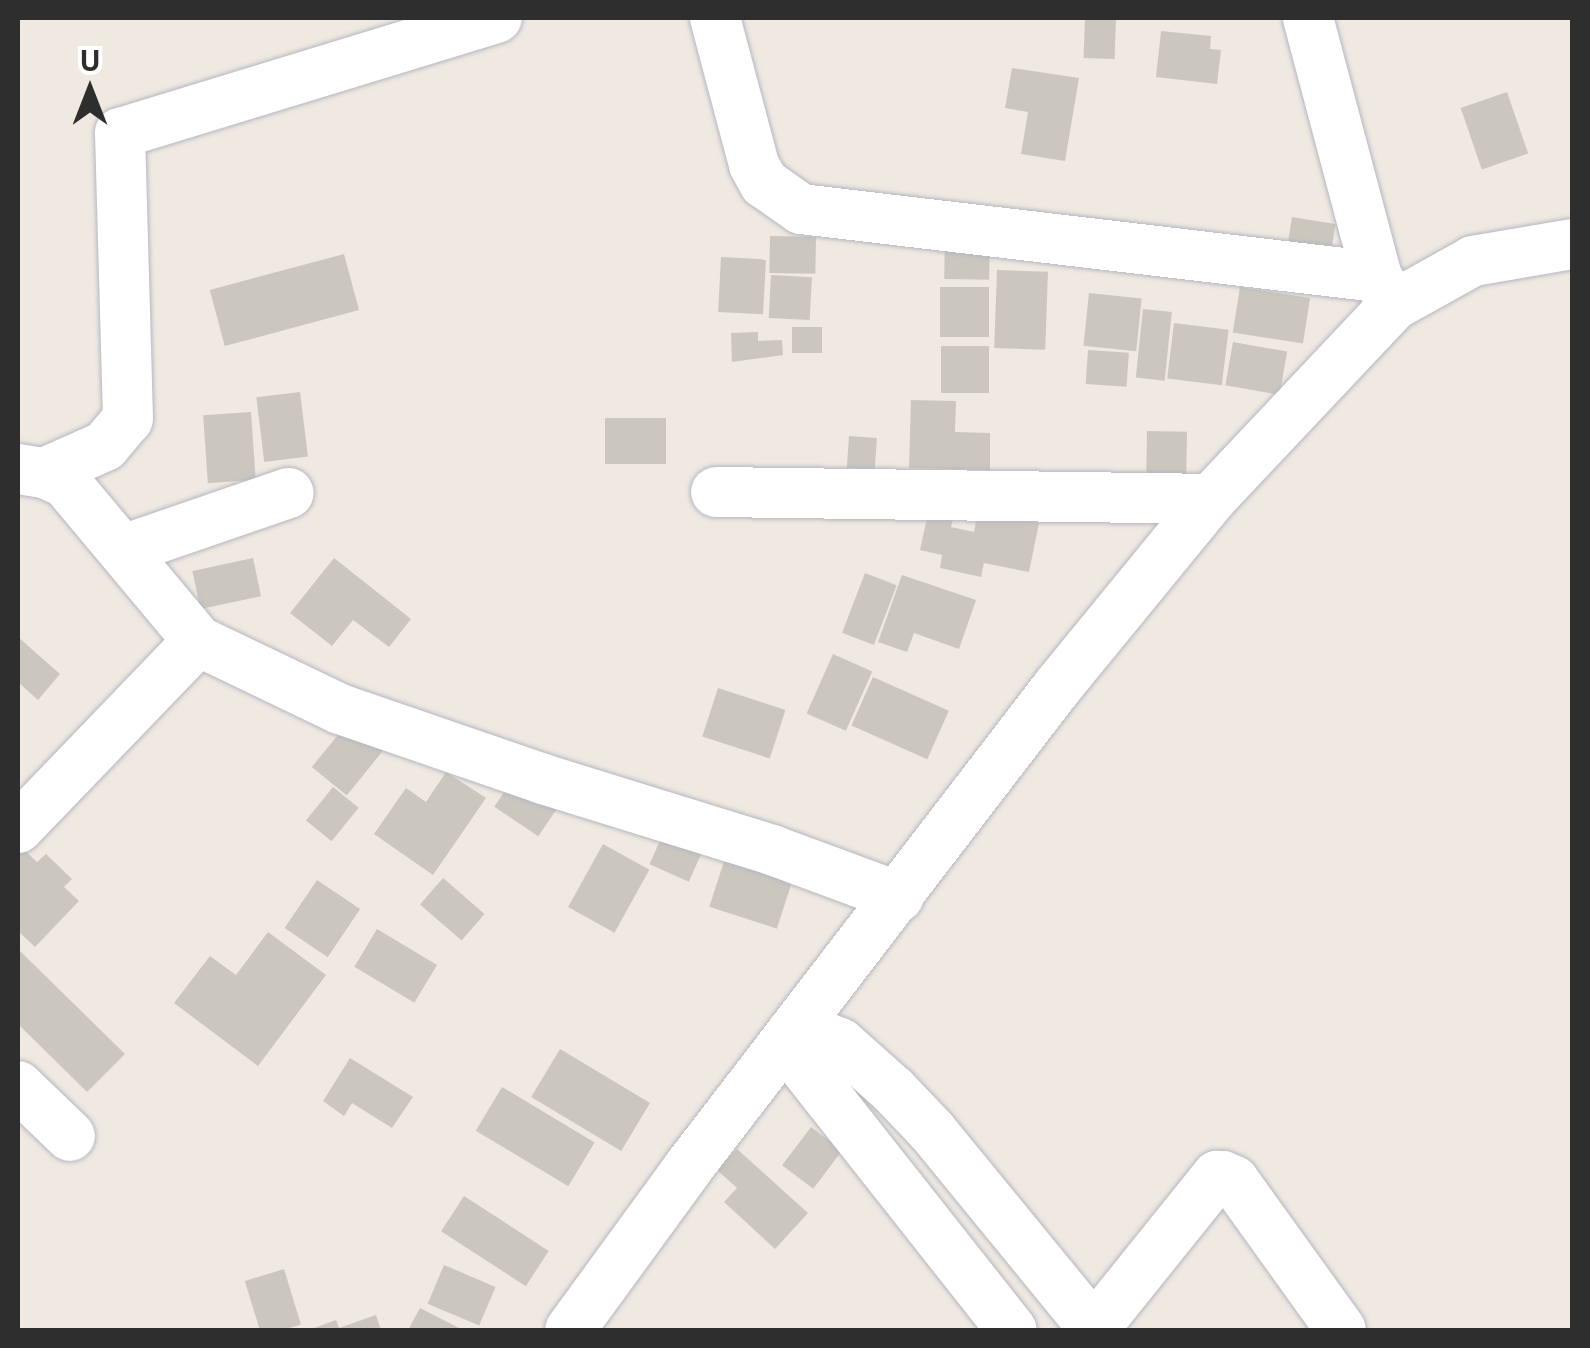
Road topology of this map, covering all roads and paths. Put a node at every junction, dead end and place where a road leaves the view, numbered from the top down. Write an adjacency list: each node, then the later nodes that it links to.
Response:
1 (497, 18): 4 (street)
2 (714, 18): 6 (street)
3 (1308, 18): 6 (street)
4 (407, 31): 7 (street)
5 (1572, 244): 6 (street)
6 (1385, 291): 10 (street)
7 (31, 471): 11 (street)
8 (716, 492): 10 (street)
9 (289, 493): 11 (street)
10 (1211, 499): 14 (street)
11 (126, 549): 12 (street)
12 (198, 641): 13 (street); 14 (street)
13 (18, 828)
14 (900, 897): 15 (street)
15 (797, 1036): 17 (street); 18 (street); 21 (street)
16 (18, 1086): 19 (street)
17 (892, 1090): 18 (street); 23 (street)
18 (858, 1135): 22 (street)
19 (70, 1136)
20 (1334, 1328): 23 (street)
21 (570, 1330)
22 (1012, 1330)
23 (1093, 1330)

